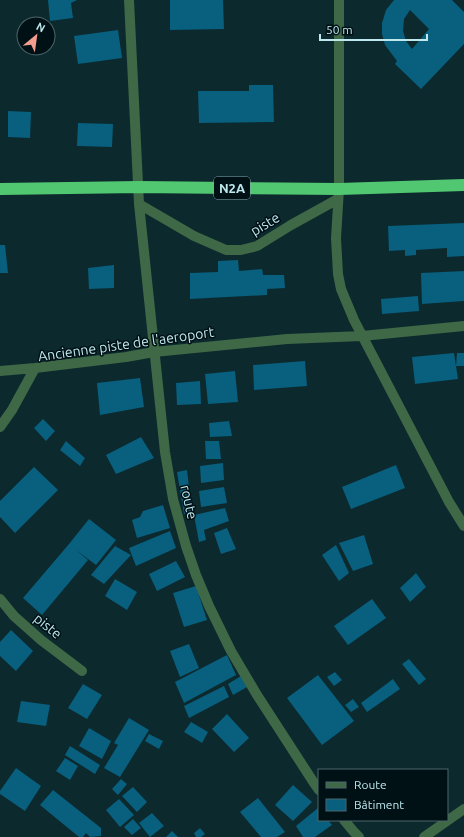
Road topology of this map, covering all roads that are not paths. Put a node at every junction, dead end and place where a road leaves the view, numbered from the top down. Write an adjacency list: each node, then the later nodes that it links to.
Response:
1 (129, 0): 4 (street, route)
2 (339, 0): 6 (street)
3 (464, 184): 6 (highway, N2A)
4 (138, 187): 5 (highway, N2A); 6 (highway, N2A); 7 (street, route)
5 (0, 189)
6 (339, 194): 7 (street, piste); 9 (street)
7 (139, 204): 10 (street, route)
8 (464, 326): 9 (street, Ancienne piste de l'aeroport)
9 (362, 336): 10 (street, Ancienne piste de l'aeroport); 14 (street)
10 (154, 352): 11 (street, Ancienne piste de l'aeroport); 17 (street, route)
11 (35, 368): 12 (street); 13 (street, Ancienne piste de l'aeroport)
12 (0, 371)
13 (0, 427)
14 (464, 526)
15 (0, 599): 16 (street, piste)
16 (82, 671)
17 (318, 789)
18 (464, 809): 19 (street)
19 (448, 820)
20 (345, 821): 22 (street)
21 (447, 821): 23 (street)
22 (359, 837)
23 (424, 837)

